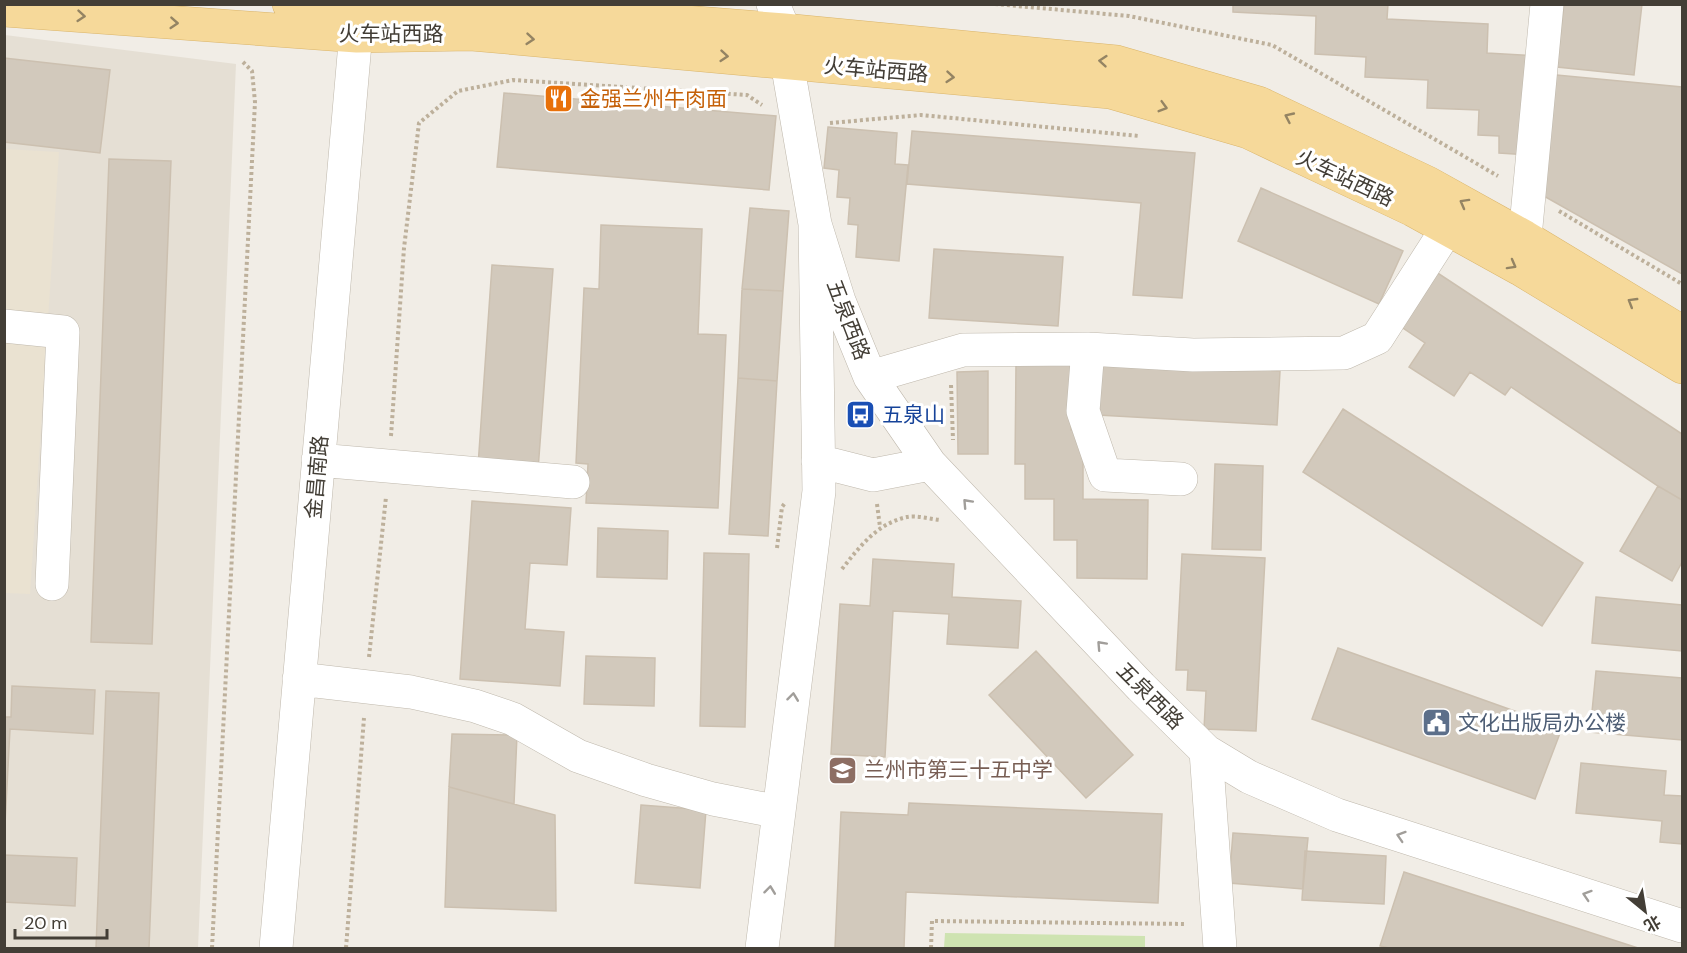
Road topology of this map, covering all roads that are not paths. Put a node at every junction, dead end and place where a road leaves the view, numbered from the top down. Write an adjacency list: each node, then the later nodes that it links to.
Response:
1 (1547, 4): 10 (street)
2 (517, 6): 5 (main road, 火车站西路); 7 (main road, 火车站西路)
3 (4, 10): 4 (main road, 火车站西路, one-way to 4)
4 (292, 11): 6 (main road, 火车站西路)
5 (473, 15): 6 (main road, 火车站西路); 7 (main road, 火车站西路, one-way to 7)
6 (358, 16): 17 (street, 金昌南路)
7 (782, 32): 8 (street); 9 (main road, 火车站西路, one-way to 9); 10 (main road, 火车站西路, one-way to 7)
8 (815, 225): 15 (street, 五泉西路); 18 (street)
9 (1447, 229): 13 (street); 14 (main road, 火车站西路, one-way to 14)
10 (1525, 237): 12 (main road, 火车站西路, one-way to 10)
11 (4, 326): 21 (street)
12 (1683, 332)
13 (1088, 349): 15 (street); 19 (street)
14 (1683, 367)
15 (870, 377): 16 (street, 五泉西路)
16 (941, 453): 18 (street); 23 (street, 五泉西路, one-way to 16)
17 (318, 460): 20 (street); 22 (street, 金昌南路)
18 (818, 476): 24 (street, one-way to 18)
19 (1181, 479)
20 (573, 482)
21 (52, 584)
22 (298, 679): 24 (street); 27 (street, 金昌南路)
23 (1206, 751): 25 (street, 五泉西路, one-way to 23); 26 (street)
24 (779, 812): 28 (street, one-way to 24)
25 (1683, 926)
26 (1219, 936)
27 (276, 948)
28 (762, 948)

